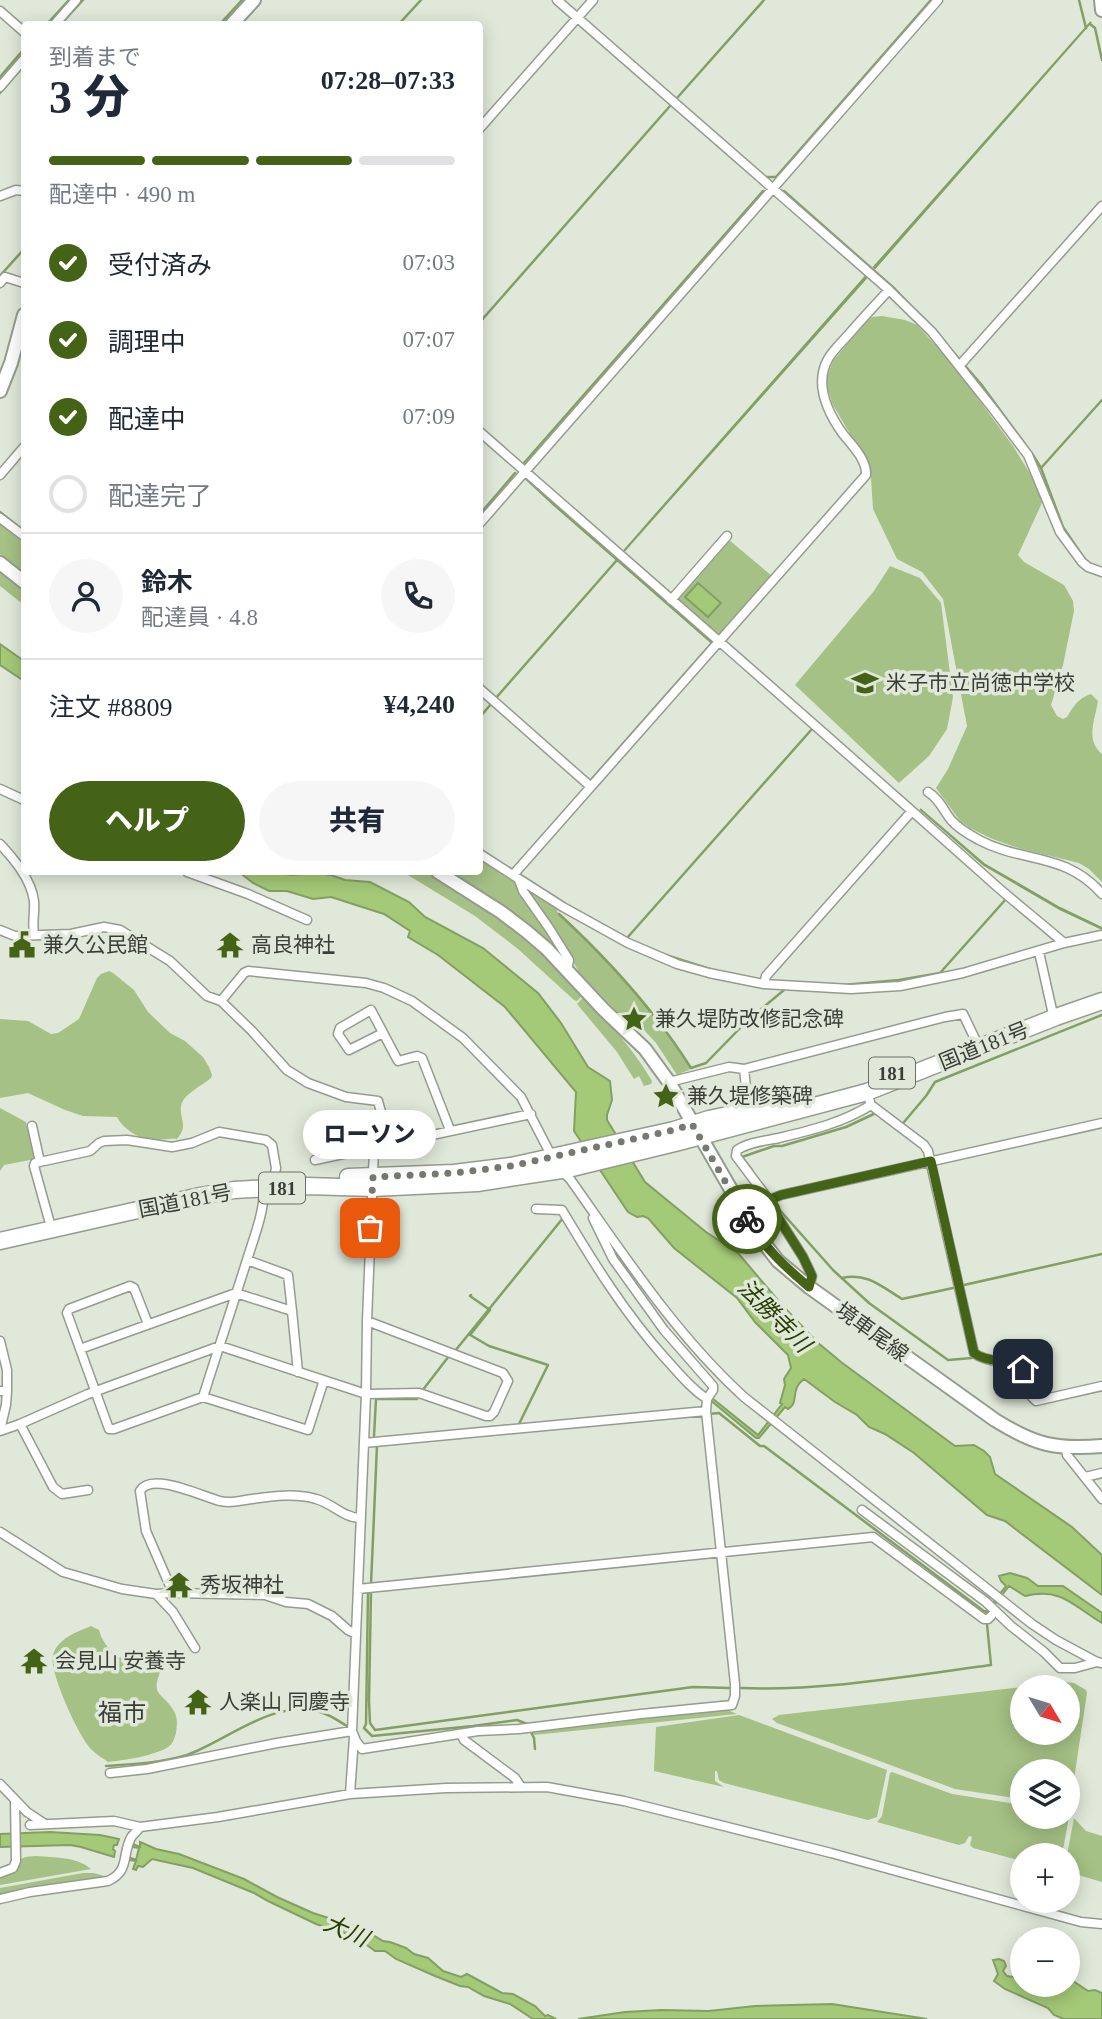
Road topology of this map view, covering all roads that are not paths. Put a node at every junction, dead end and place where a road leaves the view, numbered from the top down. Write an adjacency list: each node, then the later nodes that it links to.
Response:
1 (76, 0): 10 (street)
2 (254, 0): 11 (main road)
3 (557, 0): 9 (street)
4 (593, 0): 9 (street)
5 (938, 0): 16 (street)
6 (1101, 0): 7 (main road)
7 (1102, 10)
8 (0, 11): 12 (street)
9 (577, 18): 15 (street); 16 (street)
10 (58, 21)
11 (235, 21)
12 (21, 29)
13 (21, 62): 14 (street)
14 (0, 87)
15 (483, 125)
16 (772, 188): 22 (street); 28 (street)
17 (21, 191): 18 (street)
18 (0, 196)
19 (1102, 206): 24 (street)
20 (21, 282): 21 (street)
21 (0, 283)
22 (888, 290): 24 (street); 38 (street)
23 (21, 325): 25 (main road)
24 (960, 365): 35 (street)
25 (0, 391)
26 (483, 435): 28 (street)
27 (21, 450): 29 (street)
28 (525, 471): 31 (street); 37 (street)
29 (0, 475)
30 (0, 518): 32 (street)
31 (483, 520)
32 (21, 534)
33 (727, 536): 37 (street)
34 (0, 563): 36 (main road)
35 (1102, 572)
36 (21, 580)
37 (671, 600): 38 (street)
38 (719, 641): 40 (street); 44 (street)
39 (483, 692): 40 (street)
40 (590, 786): 51 (street)
41 (0, 789): 43 (street)
42 (929, 792): 52 (street)
43 (21, 799)
44 (912, 811): 57 (street); 60 (street)
45 (0, 844): 47 (street)
46 (483, 856): 51 (street)
47 (21, 872)
48 (23, 875): 55 (street)
49 (195, 875): 53 (street)
50 (443, 875): 59 (main road, 境車尾線)
51 (516, 878): 59 (street); 60 (street)
52 (1102, 894)
53 (307, 920)
54 (0, 930): 55 (street)
55 (34, 934): 63 (street)
56 (1102, 935): 57 (street)
57 (1064, 943): 58 (street)
58 (1039, 952): 60 (street); 64 (street)
59 (567, 971): 68 (main road, 境車尾線)
60 (764, 984)
61 (1102, 992): 64 (highway, 国道181号 / 181)
62 (1102, 1001): 70 (highway, 国道181号 / 181)
63 (221, 1002): 71 (street); 76 (street)
64 (1052, 1010): 66 (highway, 国道181号 / 181)
65 (383, 1033): 65 (street); 74 (street)
66 (976, 1041): 67 (street); 75 (highway, 国道181号 / 181)
67 (744, 1069): 68 (street); 69 (street)
68 (669, 1082): 75 (main road, 境車尾線)
69 (747, 1096)
70 (869, 1098): 75 (highway, 国道181号 / 181); 78 (street); 83 (street)
71 (531, 1114): 74 (street); 80 (street)
72 (1102, 1123): 78 (street)
73 (32, 1126): 79 (street)
74 (450, 1130): 76 (street)
75 (696, 1130): 80 (highway, 国道181号 / 181); 90 (main road, 境車尾線)
76 (376, 1148): 77 (street); 81 (street)
77 (314, 1160)
78 (931, 1161): 83 (street); 100 (street)
79 (40, 1162): 82 (street); 86 (street)
80 (561, 1163): 81 (highway, 国道181号 / 181); 85 (street)
81 (373, 1183): 82 (highway, 国道181号 / 181); 93 (street)
82 (269, 1184): 86 (highway, 国道181号 / 181); 88 (highway, 国道181号 / 181); 89 (street)
83 (769, 1200): 90 (street)
84 (536, 1209): 105 (street)
85 (593, 1212): 105 (street); 126 (street)
86 (49, 1220): 87 (highway, 国道181号 / 181)
87 (0, 1231)
88 (0, 1241)
89 (247, 1260): 91 (street); 92 (street)
90 (809, 1287): 111 (main road, 境車尾線)
91 (236, 1293): 92 (street); 94 (street); 96 (street)
92 (292, 1311): 98 (street)
93 (367, 1321): 103 (street); 103 (street)
94 (148, 1324): 97 (street); 97 (street)
95 (0, 1341): 101 (street)
96 (220, 1346): 98 (street); 102 (street); 104 (street)
97 (80, 1349): 102 (street)
98 (298, 1372): 99 (street)
99 (324, 1380): 103 (street); 104 (street)
100 (1102, 1386)
101 (3, 1391): 108 (street)
102 (95, 1392): 104 (street); 107 (street)
103 (366, 1394): 109 (street)
104 (203, 1397)
105 (707, 1399): 106 (street)
106 (706, 1411): 109 (street); 119 (street)
107 (20, 1424): 108 (street); 114 (street)
108 (0, 1430)
109 (364, 1443): 117 (street)
110 (1102, 1446): 111 (main road, 境車尾線)
111 (1066, 1448): 113 (street)
112 (1102, 1474): 113 (street)
113 (1085, 1477): 115 (street)
114 (88, 1490)
115 (1102, 1499)
116 (862, 1510): 123 (street)
117 (360, 1518): 120 (street); 121 (street)
118 (0, 1532): 122 (street)
119 (722, 1553): 120 (street); 123 (street); 128 (street)
120 (358, 1589): 124 (street)
121 (173, 1593): 122 (street); 124 (street)
122 (156, 1594): 125 (street)
123 (991, 1610): 126 (street)
124 (356, 1634): 127 (street)
125 (195, 1648)
126 (1100, 1662)
127 (353, 1734): 128 (street); 129 (street); 132 (street)
128 (461, 1734): 131 (street)
129 (110, 1773)
130 (0, 1784): 133 (street)
131 (521, 1787): 132 (street); 139 (street)
132 (350, 1794): 136 (street)
133 (15, 1801): 134 (street); 137 (street)
134 (45, 1824): 135 (street); 136 (street)
135 (30, 1825)
136 (141, 1827): 138 (street)
137 (0, 1872)
138 (0, 1899)
139 (1102, 1924)

